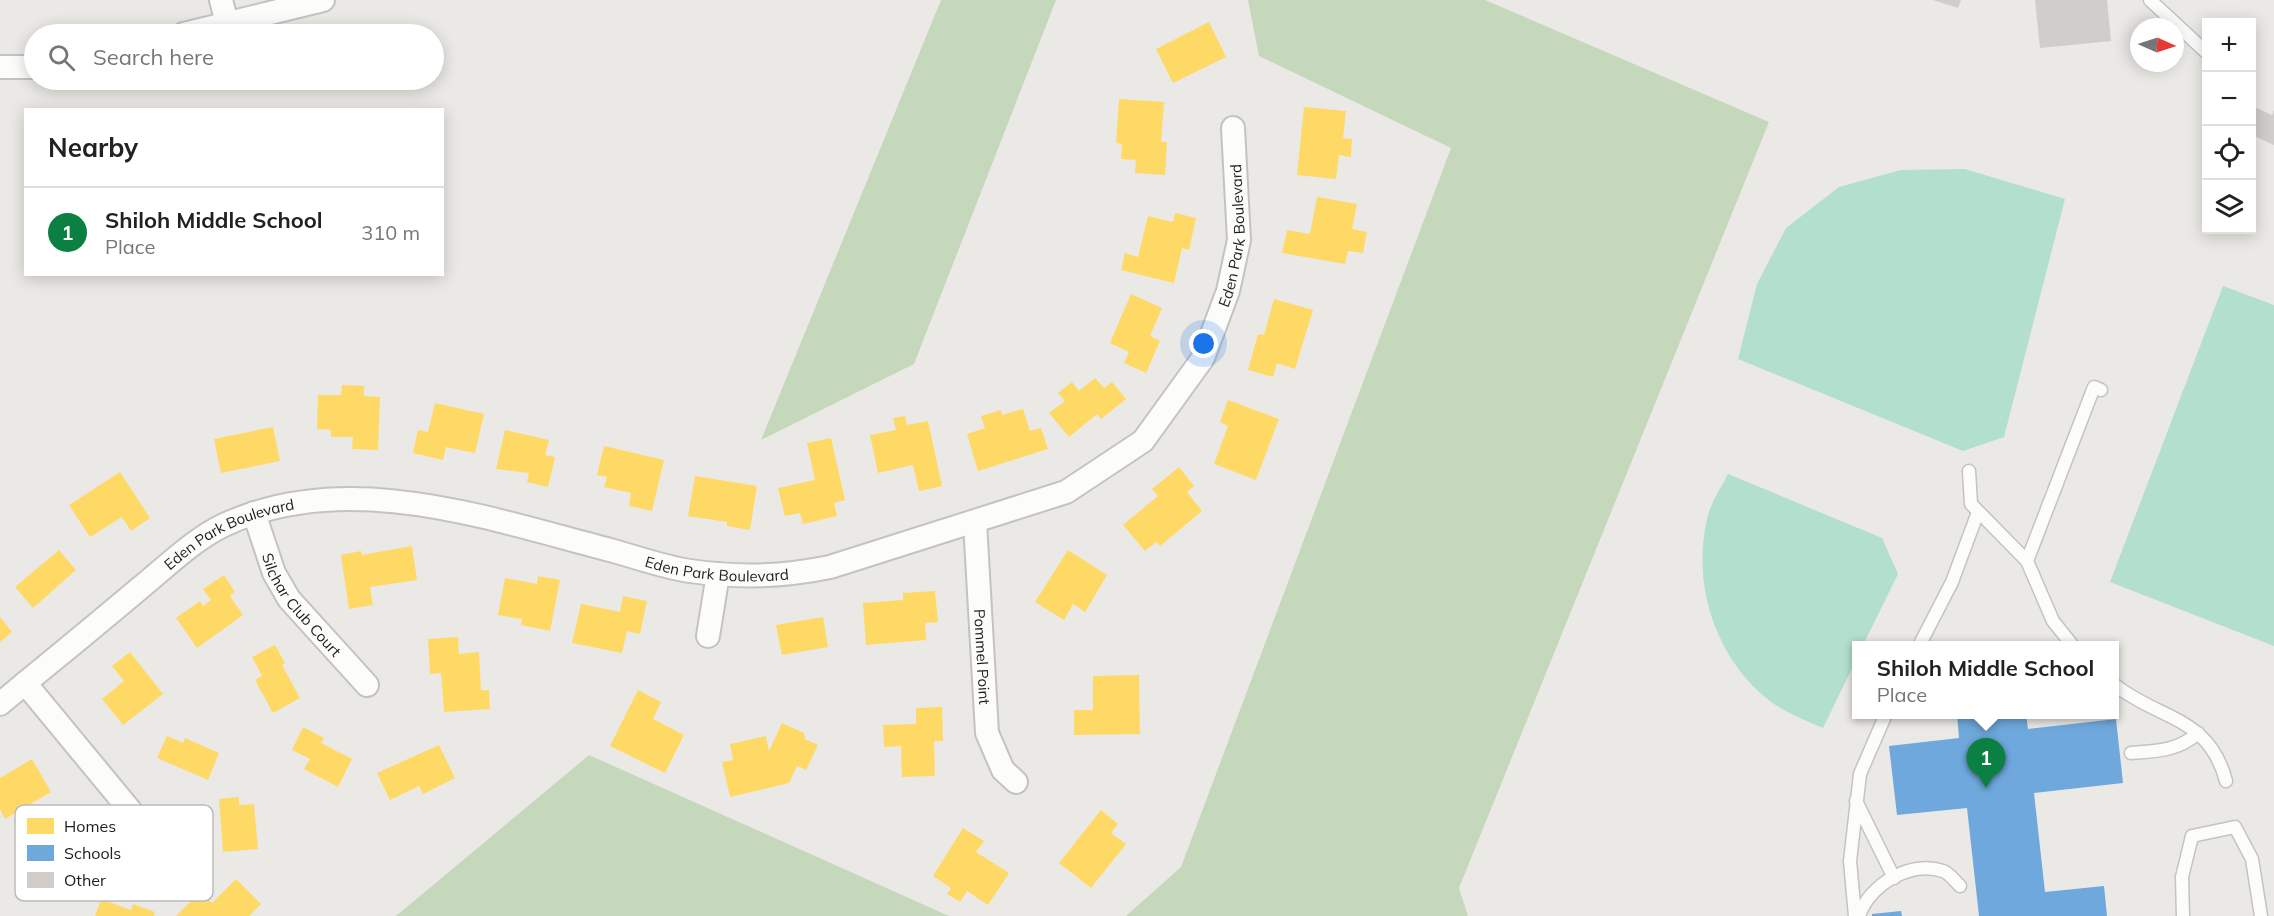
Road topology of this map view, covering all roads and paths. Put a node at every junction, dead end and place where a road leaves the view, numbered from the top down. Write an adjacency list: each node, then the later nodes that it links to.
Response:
1 (221, 0): 4 (street)
2 (323, 0): 4 (street)
3 (2150, 0): 6 (lane)
4 (227, 23): 5 (street)
5 (223, 24)
6 (2202, 48)
7 (0, 67): 8 (street)
8 (24, 69)
9 (1233, 128): 14 (street, Eden Park Boulevard)
10 (2101, 390): 15 (lane)
11 (1969, 471): 12 (lane)
12 (1978, 512): 15 (lane); 18 (lane)
13 (254, 513): 16 (street, Eden Park Boulevard); 20 (street, Eden Park Boulevard); 21 (street, Silchar Club Court)
14 (975, 522): 16 (street, Eden Park Boulevard); 28 (street, Pommel Point)
15 (2026, 561): 19 (lane)
16 (718, 574): 17 (street)
17 (708, 636)
18 (1921, 641)
19 (2070, 641)
20 (25, 683): 23 (street, Eden Park Boulevard); 30 (street)
21 (368, 685)
22 (2119, 687): 25 (lane)
23 (0, 704)
24 (1884, 719): 29 (lane)
25 (2198, 734): 26 (lane); 27 (lane)
26 (2131, 753)
27 (2226, 781)
28 (1016, 782)
29 (1856, 801): 31 (lane); 33 (lane)
30 (126, 805)
31 (1894, 878): 32 (lane); 33 (lane)
32 (1960, 886)
33 (1857, 916)
34 (2184, 916): 35 (lane)
35 (2261, 916)

